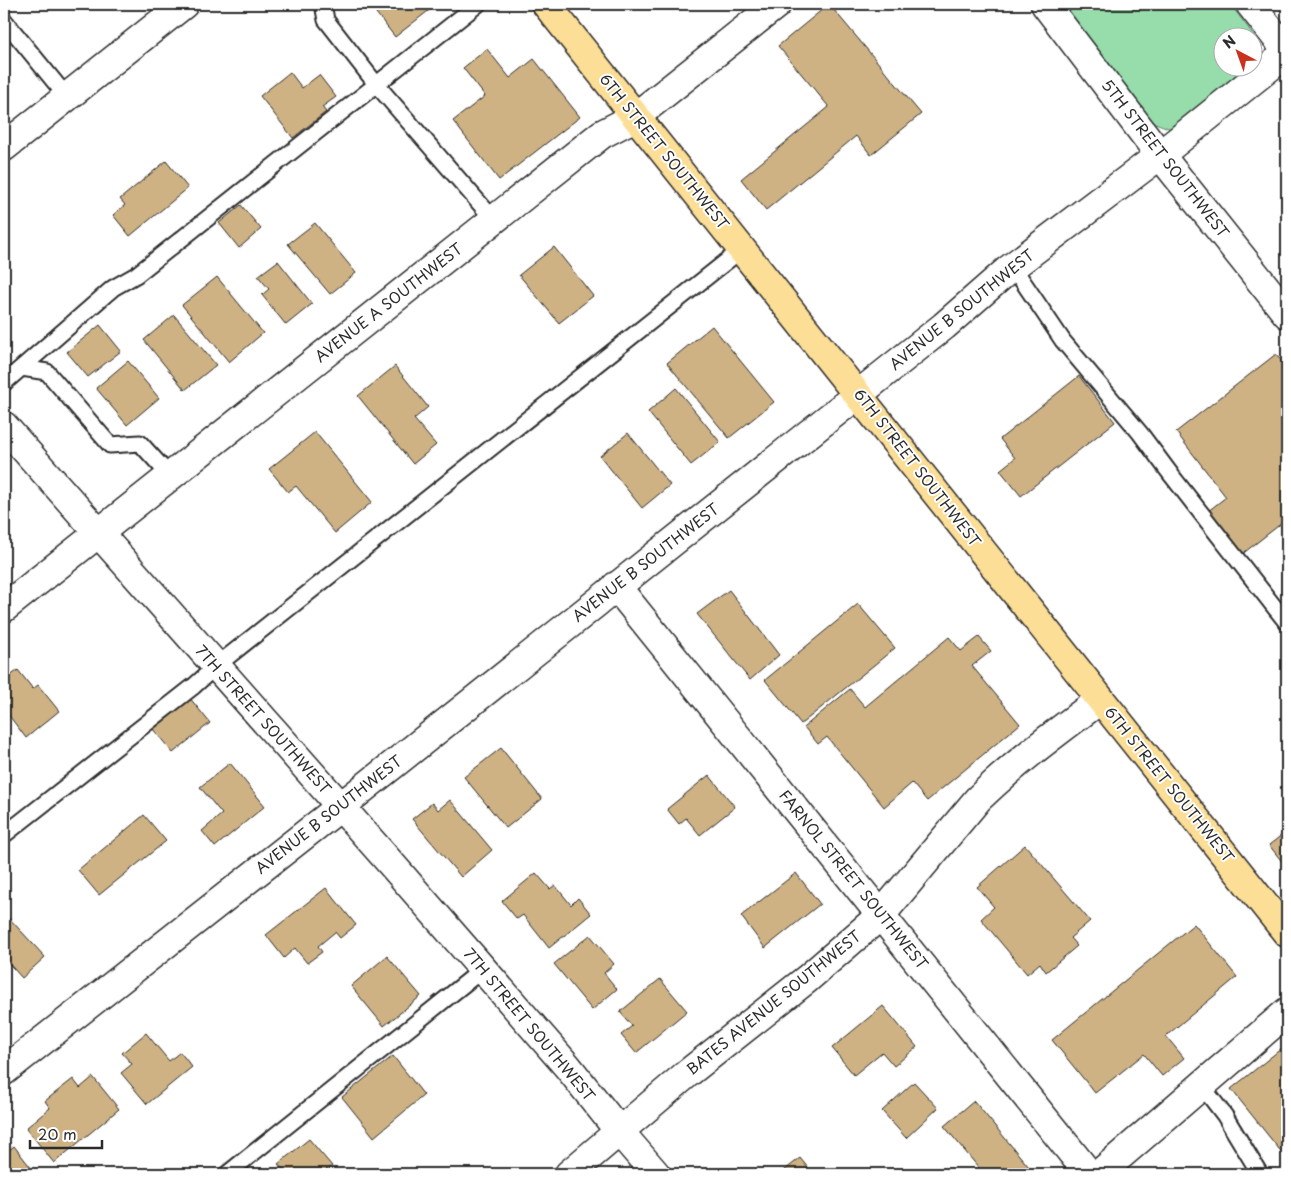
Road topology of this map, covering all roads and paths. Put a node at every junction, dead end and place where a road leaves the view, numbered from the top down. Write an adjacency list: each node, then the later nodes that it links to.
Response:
1 (184, 4): 11 (street)
2 (322, 4): 10 (lane)
3 (546, 4): 12 (highway, 6TH STREET SOUTHWEST)
4 (777, 4): 12 (street, AVENUE A SOUTHWEST)
5 (1045, 4): 14 (street, 5TH STREET SOUTHWEST)
6 (1250, 4): 9 (street)
7 (469, 7): 10 (lane)
8 (4, 20): 11 (lane)
9 (1287, 52): 14 (street, AVENUE B SOUTHWEST)
10 (376, 84): 15 (lane); 19 (lane)
11 (66, 97): 13 (street)
12 (635, 117): 15 (street, AVENUE A SOUTHWEST); 16 (highway, 6TH STREET SOUTHWEST)
13 (4, 147)
14 (1160, 155): 17 (street, AVENUE B SOUTHWEST); 18 (street, 5TH STREET SOUTHWEST)
15 (494, 220): 23 (street, AVENUE A SOUTHWEST)
16 (742, 249): 21 (highway, 6TH STREET SOUTHWEST); 28 (lane)
17 (1012, 267): 21 (street, AVENUE B SOUTHWEST); 27 (lane)
18 (1287, 314)
19 (22, 368): 20 (lane); 23 (lane)
20 (4, 383)
21 (858, 394): 25 (street, AVENUE B SOUTHWEST); 29 (highway, 6TH STREET SOUTHWEST)
22 (4, 426): 24 (street, 7TH STREET SOUTHWEST)
23 (170, 476): 24 (street, AVENUE A SOUTHWEST)
24 (98, 533): 26 (street, AVENUE A SOUTHWEST); 28 (street, 7TH STREET SOUTHWEST)
25 (616, 586): 30 (street, AVENUE B SOUTHWEST); 32 (street, FARNOL STREET SOUTHWEST)
26 (4, 608)
27 (1287, 623)
28 (216, 666): 30 (street, 7TH STREET SOUTHWEST); 31 (lane)
29 (1100, 700): 32 (street, BATES AVENUE SOUTHWEST); 33 (highway, 6TH STREET SOUTHWEST)
30 (340, 807): 34 (street, 7TH STREET SOUTHWEST); 36 (street, AVENUE B SOUTHWEST)
31 (4, 835)
32 (881, 915): 38 (street, BATES AVENUE SOUTHWEST); 42 (street, FARNOL STREET SOUTHWEST)
33 (1287, 933)
34 (482, 969): 38 (street, 7TH STREET SOUTHWEST); 39 (lane)
35 (1287, 1012): 37 (street)
36 (4, 1071)
37 (1202, 1086): 43 (street); 44 (lane)
38 (619, 1131): 40 (street, BATES AVENUE SOUTHWEST); 41 (street, 7TH STREET SOUTHWEST)
39 (227, 1174)
40 (569, 1174)
41 (656, 1174)
42 (1089, 1174)
43 (1098, 1174)
44 (1260, 1174)

